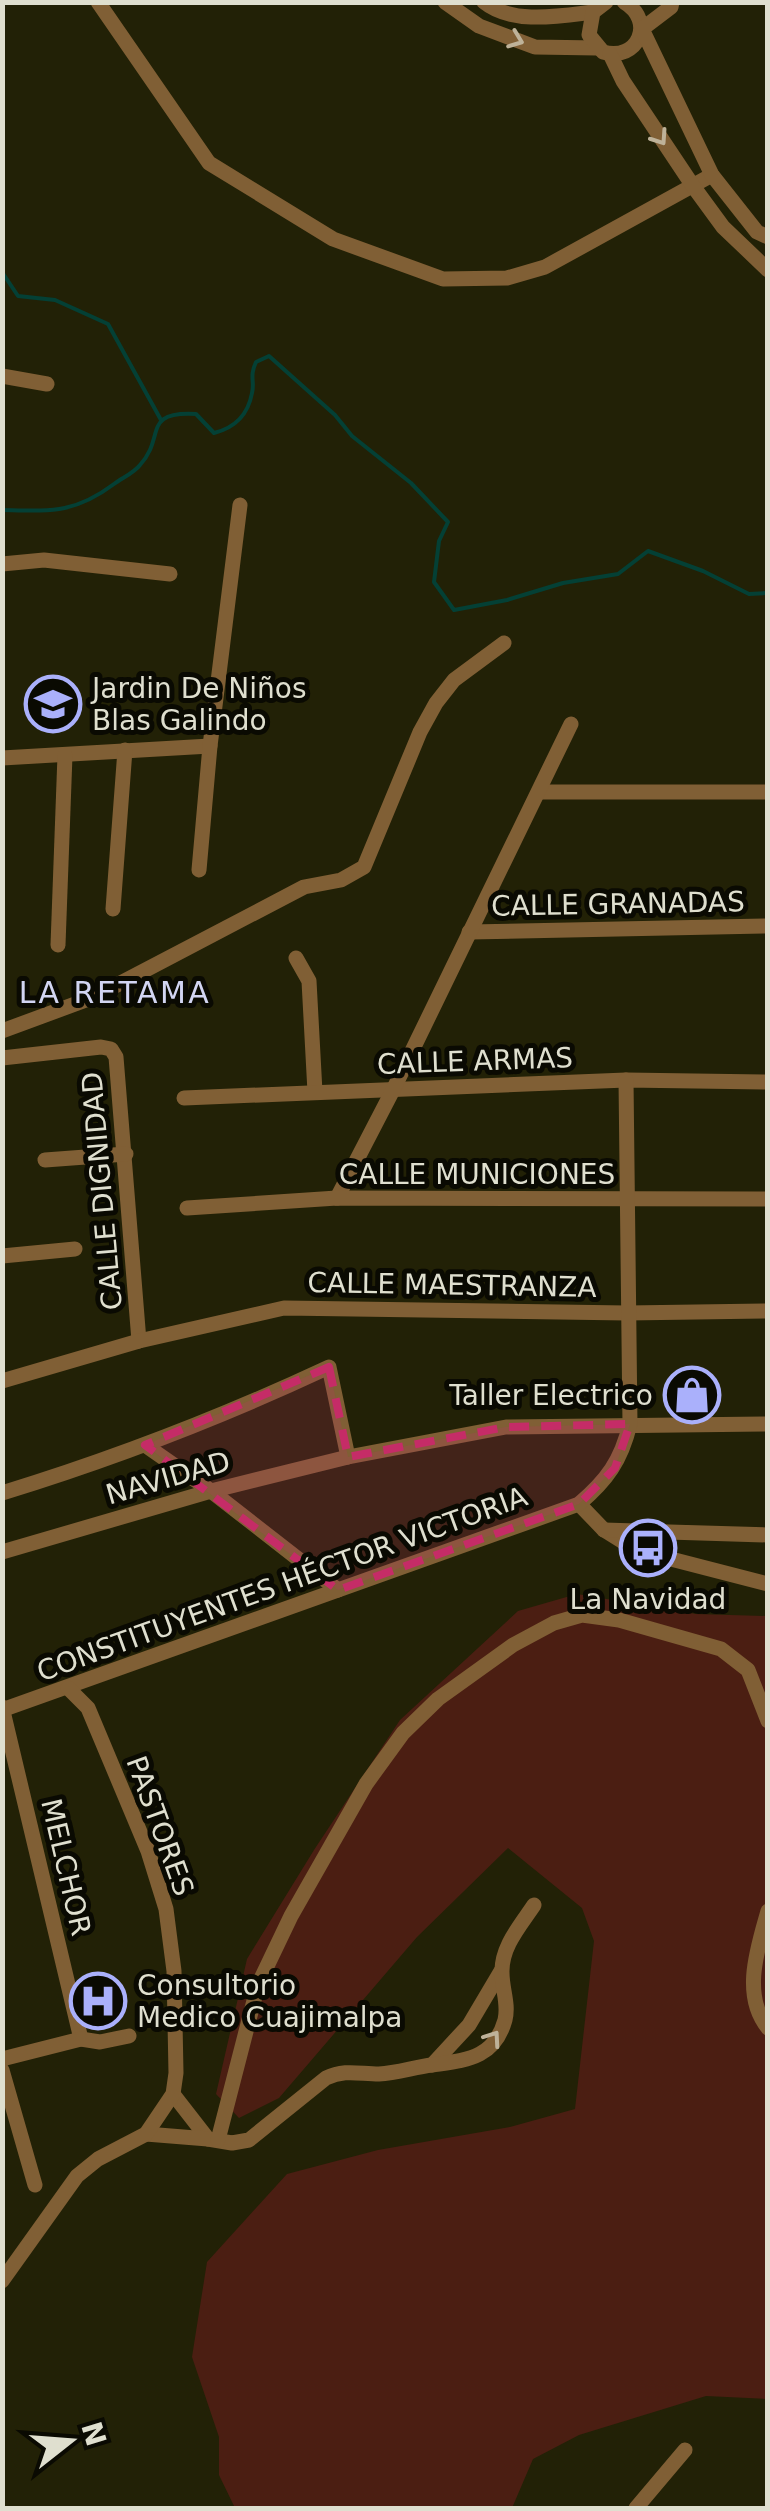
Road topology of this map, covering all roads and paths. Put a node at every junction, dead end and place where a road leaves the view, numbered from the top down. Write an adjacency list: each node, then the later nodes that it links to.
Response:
1 (98, 2): 10 (street)
2 (445, 2): 8 (street, one-way to 8)
3 (484, 2): 6 (street)
4 (624, 2): 7 (street)
5 (672, 2): 7 (street)
6 (599, 8): 8 (street)
7 (642, 30): 8 (street); 9 (street)
8 (604, 51): 10 (street, one-way to 10)
9 (712, 175): 10 (street); 11 (street)
10 (693, 186): 12 (street)
11 (768, 237)
12 (768, 270)
13 (2, 376): 14 (street)
14 (47, 384)
15 (240, 505): 20 (street)
16 (2, 564): 17 (street)
17 (170, 574)
18 (504, 643): 33 (street)
19 (571, 724): 25 (street)
20 (210, 746): 21 (street); 27 (street)
21 (125, 750): 22 (street); 28 (street)
22 (65, 754): 23 (street); 31 (street)
23 (10, 758): 24 (street)
24 (2, 769)
25 (540, 792): 26 (street); 30 (street)
26 (768, 792)
27 (199, 870)
28 (112, 909)
29 (768, 926): 30 (street, CALLE GRANADAS)
30 (469, 932): 37 (street)
31 (58, 945)
32 (296, 958): 38 (street)
33 (2, 1032)
34 (2, 1058): 40 (street, CALLE DIGNIDAD)
35 (626, 1080): 36 (street, CALLE ARMAS); 37 (street, CALLE ARMAS); 43 (street)
36 (768, 1082)
37 (394, 1088): 38 (street, CALLE ARMAS); 42 (street)
38 (315, 1092): 39 (street, CALLE ARMAS)
39 (184, 1098)
40 (126, 1154): 41 (street); 50 (street, CALLE DIGNIDAD)
41 (46, 1160)
42 (336, 1198): 43 (street, CALLE MUNICIONES); 45 (street, CALLE MUNICIONES)
43 (626, 1198): 44 (street, CALLE MUNICIONES); 49 (street)
44 (768, 1199)
45 (186, 1208)
46 (75, 1250): 47 (street)
47 (2, 1256)
48 (768, 1311): 49 (street, CALLE MAESTRANZA)
49 (627, 1312): 50 (street, CALLE MAESTRANZA); 52 (street)
50 (139, 1341): 51 (street, CALLE MAESTRANZA)
51 (2, 1381)
52 (630, 1424): 53 (street, NAVIDAD); 55 (street, NAVIDAD); 58 (street)
53 (768, 1424)
54 (145, 1445): 55 (street); 56 (street); 57 (street)
55 (348, 1457): 56 (street, NAVIDAD)
56 (211, 1491): 61 (street, NAVIDAD); 63 (street)
57 (2, 1492)
58 (579, 1504): 59 (street); 63 (street, CONSTITUYENTES HÉCTOR VICTORIA)
59 (604, 1530): 60 (street); 62 (street)
60 (768, 1535)
61 (2, 1552)
62 (768, 1584)
63 (338, 1590): 64 (street, CONSTITUYENTES HÉCTOR VICTORIA)
64 (68, 1688): 65 (street, CONSTITUYENTES HÉCTOR VICTORIA); 76 (street, PASTORES)
65 (3, 1709): 72 (street, MELCHOR)
66 (768, 1721): 78 (street)
67 (534, 1905): 69 (street)
68 (768, 1910): 70 (street)
69 (501, 1972): 74 (street); 74 (street, one-way to 69)
70 (768, 2028)
71 (128, 2036): 72 (street)
72 (81, 2038): 73 (street)
73 (2, 2060)
74 (432, 2064): 78 (street)
75 (2, 2070): 79 (street)
76 (172, 2094): 77 (street, PASTORES); 78 (street)
77 (146, 2134): 78 (street); 80 (street, PASTORES)
78 (213, 2140)
79 (35, 2184)
80 (2, 2281)
81 (685, 2450): 82 (street)
82 (636, 2508)

